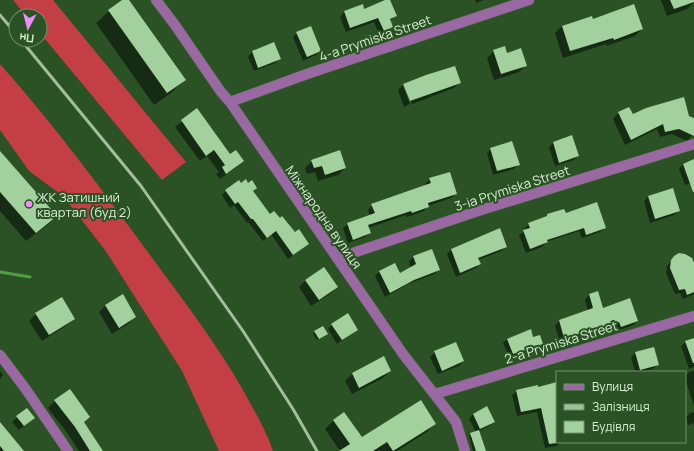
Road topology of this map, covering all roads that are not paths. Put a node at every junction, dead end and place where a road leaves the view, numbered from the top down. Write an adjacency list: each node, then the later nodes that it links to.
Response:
1 (156, 0): 3 (street, Міжнародна вулиця)
2 (529, 0): 3 (street, 4-a Prymiska Street)
3 (230, 102): 5 (street, Міжнародна вулиця)
4 (694, 144): 5 (street, 3-ia Prymiska Street)
5 (338, 258): 8 (street, Міжнародна вулиця)
6 (694, 316): 8 (street, 2-a Prymiska Street)
7 (0, 355): 9 (street)
8 (435, 394): 10 (street, Міжнародна вулиця)
9 (68, 451)
10 (465, 451)

